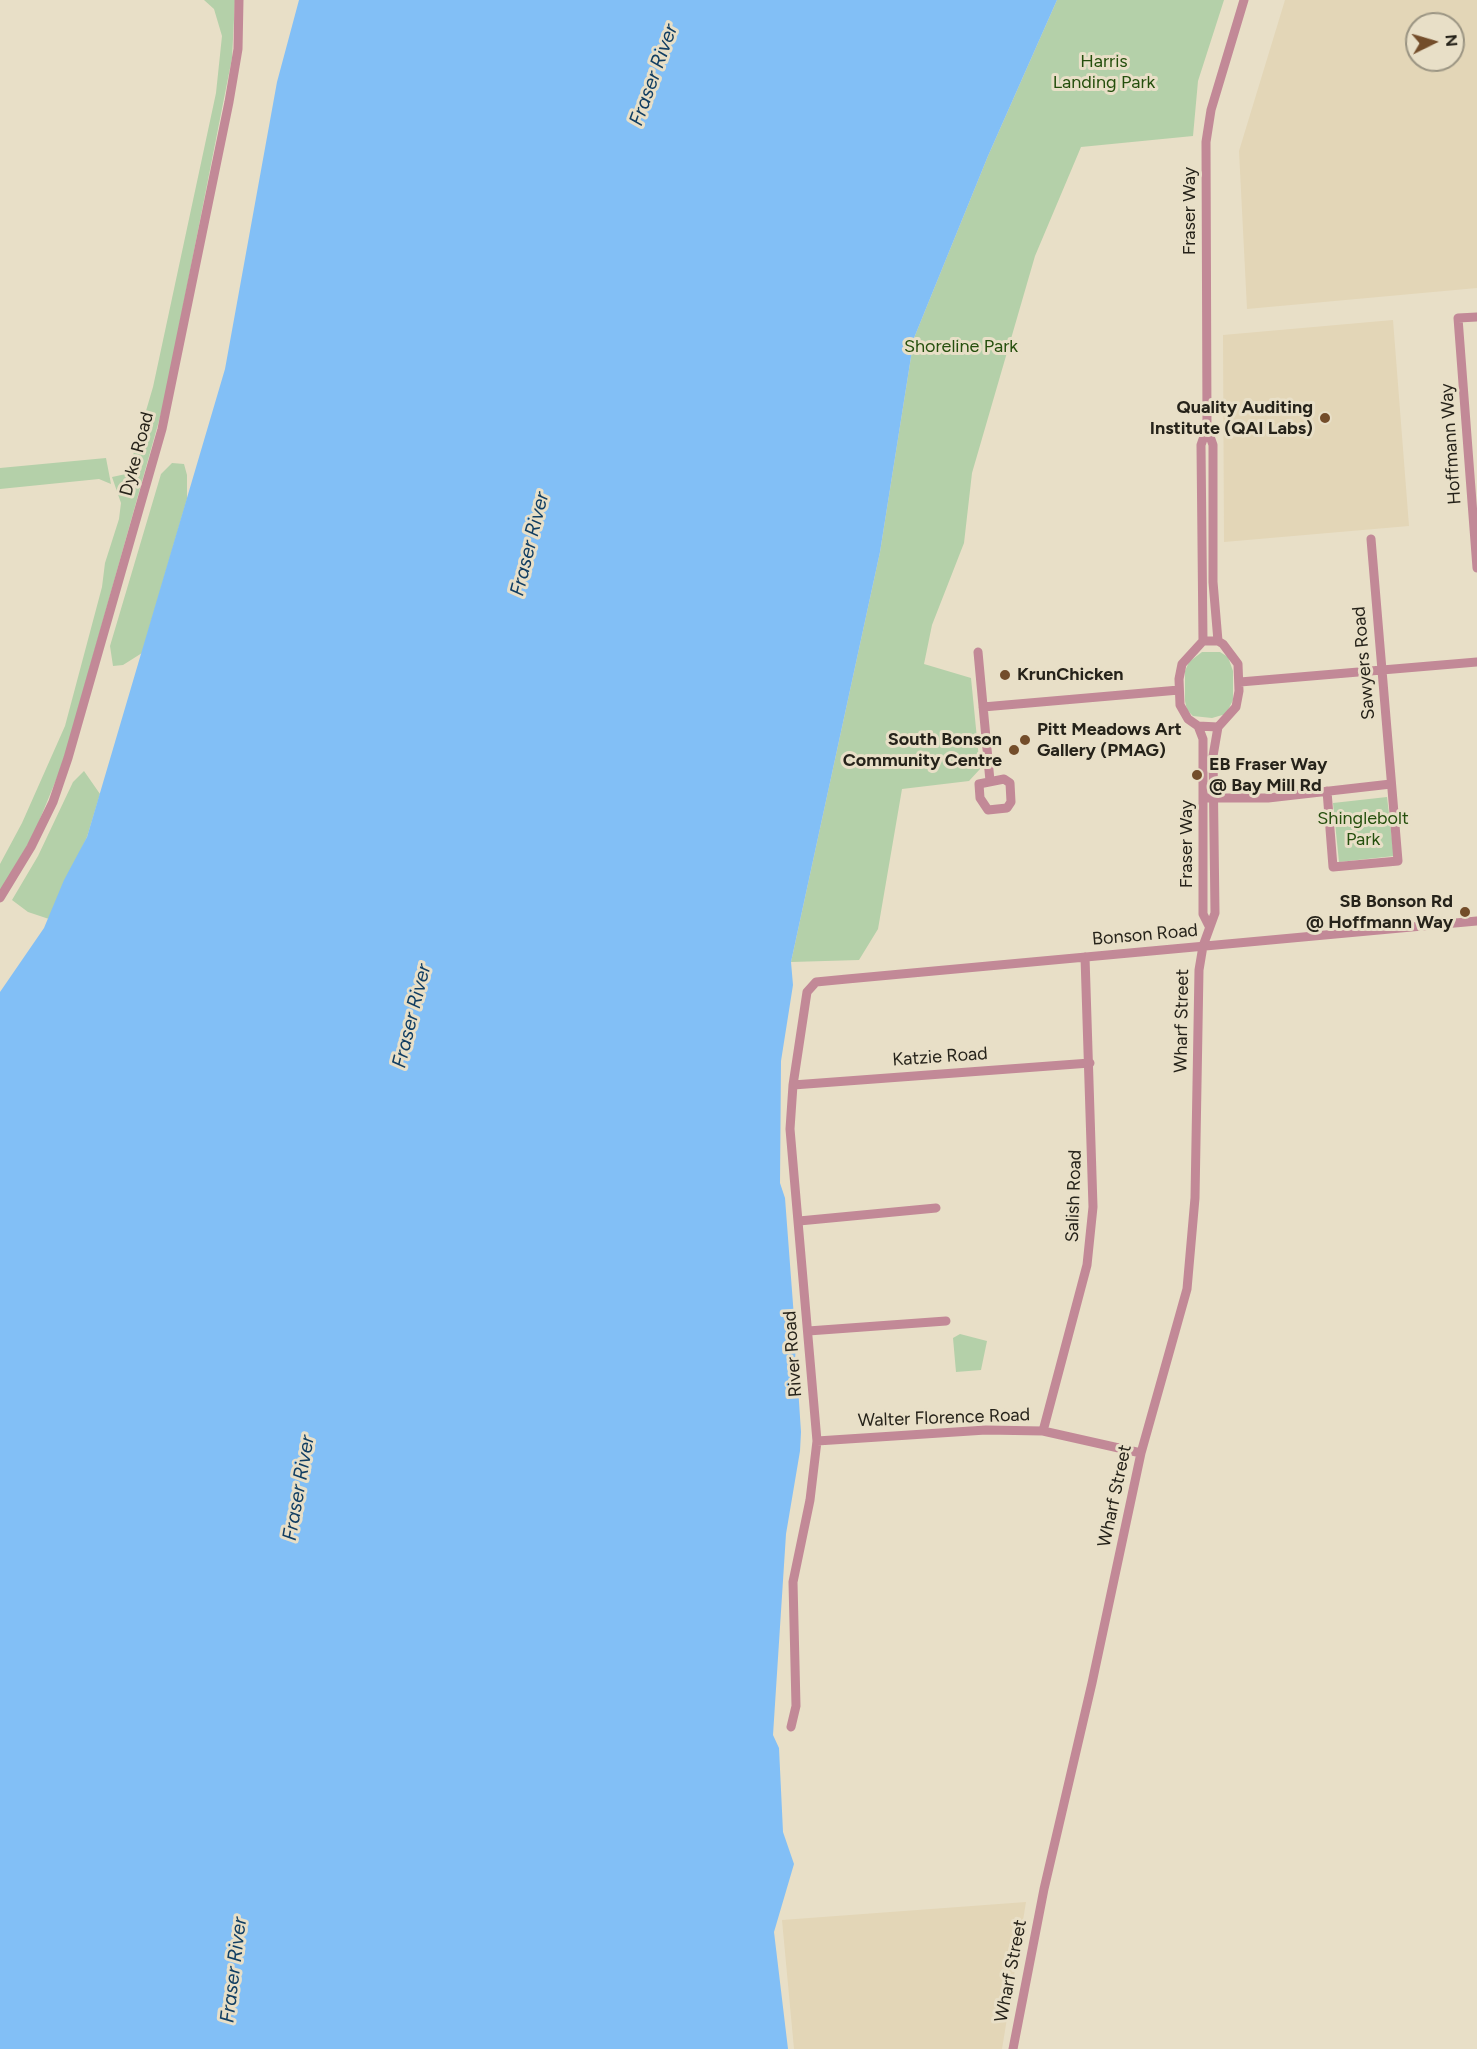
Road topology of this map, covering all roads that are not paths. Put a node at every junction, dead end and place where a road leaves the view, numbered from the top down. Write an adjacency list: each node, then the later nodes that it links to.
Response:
1 (239, 0): 22 (street, Dyke Road)
2 (1244, 0): 4 (street, Fraser Way)
3 (1477, 317): 6 (street, Hoffmann Way)
4 (1207, 428): 7 (street, Fraser Way); 8 (street, Fraser Way)
5 (1371, 538): 11 (street, Sawyers Road)
6 (1477, 568)
7 (1203, 641): 8 (street); 13 (street)
8 (1218, 641): 12 (street)
9 (978, 652): 14 (street)
10 (1477, 662): 11 (street)
11 (1382, 670): 12 (street); 18 (street, Sawyers Road)
12 (1240, 682): 16 (street)
13 (1179, 690): 14 (street); 15 (street)
14 (983, 707): 17 (street)
15 (1197, 726): 16 (street); 20 (street, Fraser Way)
16 (1218, 727): 21 (street, Fraser Way)
17 (990, 781)
18 (1391, 784): 19 (street); 19 (street, Sawyers Road)
19 (1327, 791): 21 (street)
20 (1203, 798): 21 (street); 24 (street, Fraser Way)
21 (1214, 799): 24 (street, Fraser Way)
22 (0, 898)
23 (1477, 921): 25 (street, Bonson Road)
24 (1209, 926): 25 (street, Fraser Way)
25 (1203, 946): 26 (street, Bonson Road); 36 (street, Wharf Street)
26 (1085, 957): 27 (street, Bonson Road); 28 (street, Salish Road)
27 (816, 982): 29 (street, River Road)
28 (1090, 1063): 29 (street, Katzie Road); 34 (street, Salish Road)
29 (793, 1085): 31 (street, River Road)
30 (936, 1208): 31 (street)
31 (799, 1221): 33 (street, River Road)
32 (946, 1321): 33 (street)
33 (808, 1331): 35 (street, River Road)
34 (1043, 1431): 35 (street, Walter Florence Road); 36 (street, Walter Florence Road)
35 (817, 1441): 37 (street, River Road)
36 (1141, 1453): 38 (street, Wharf Street)
37 (791, 1726)
38 (1013, 2049)

